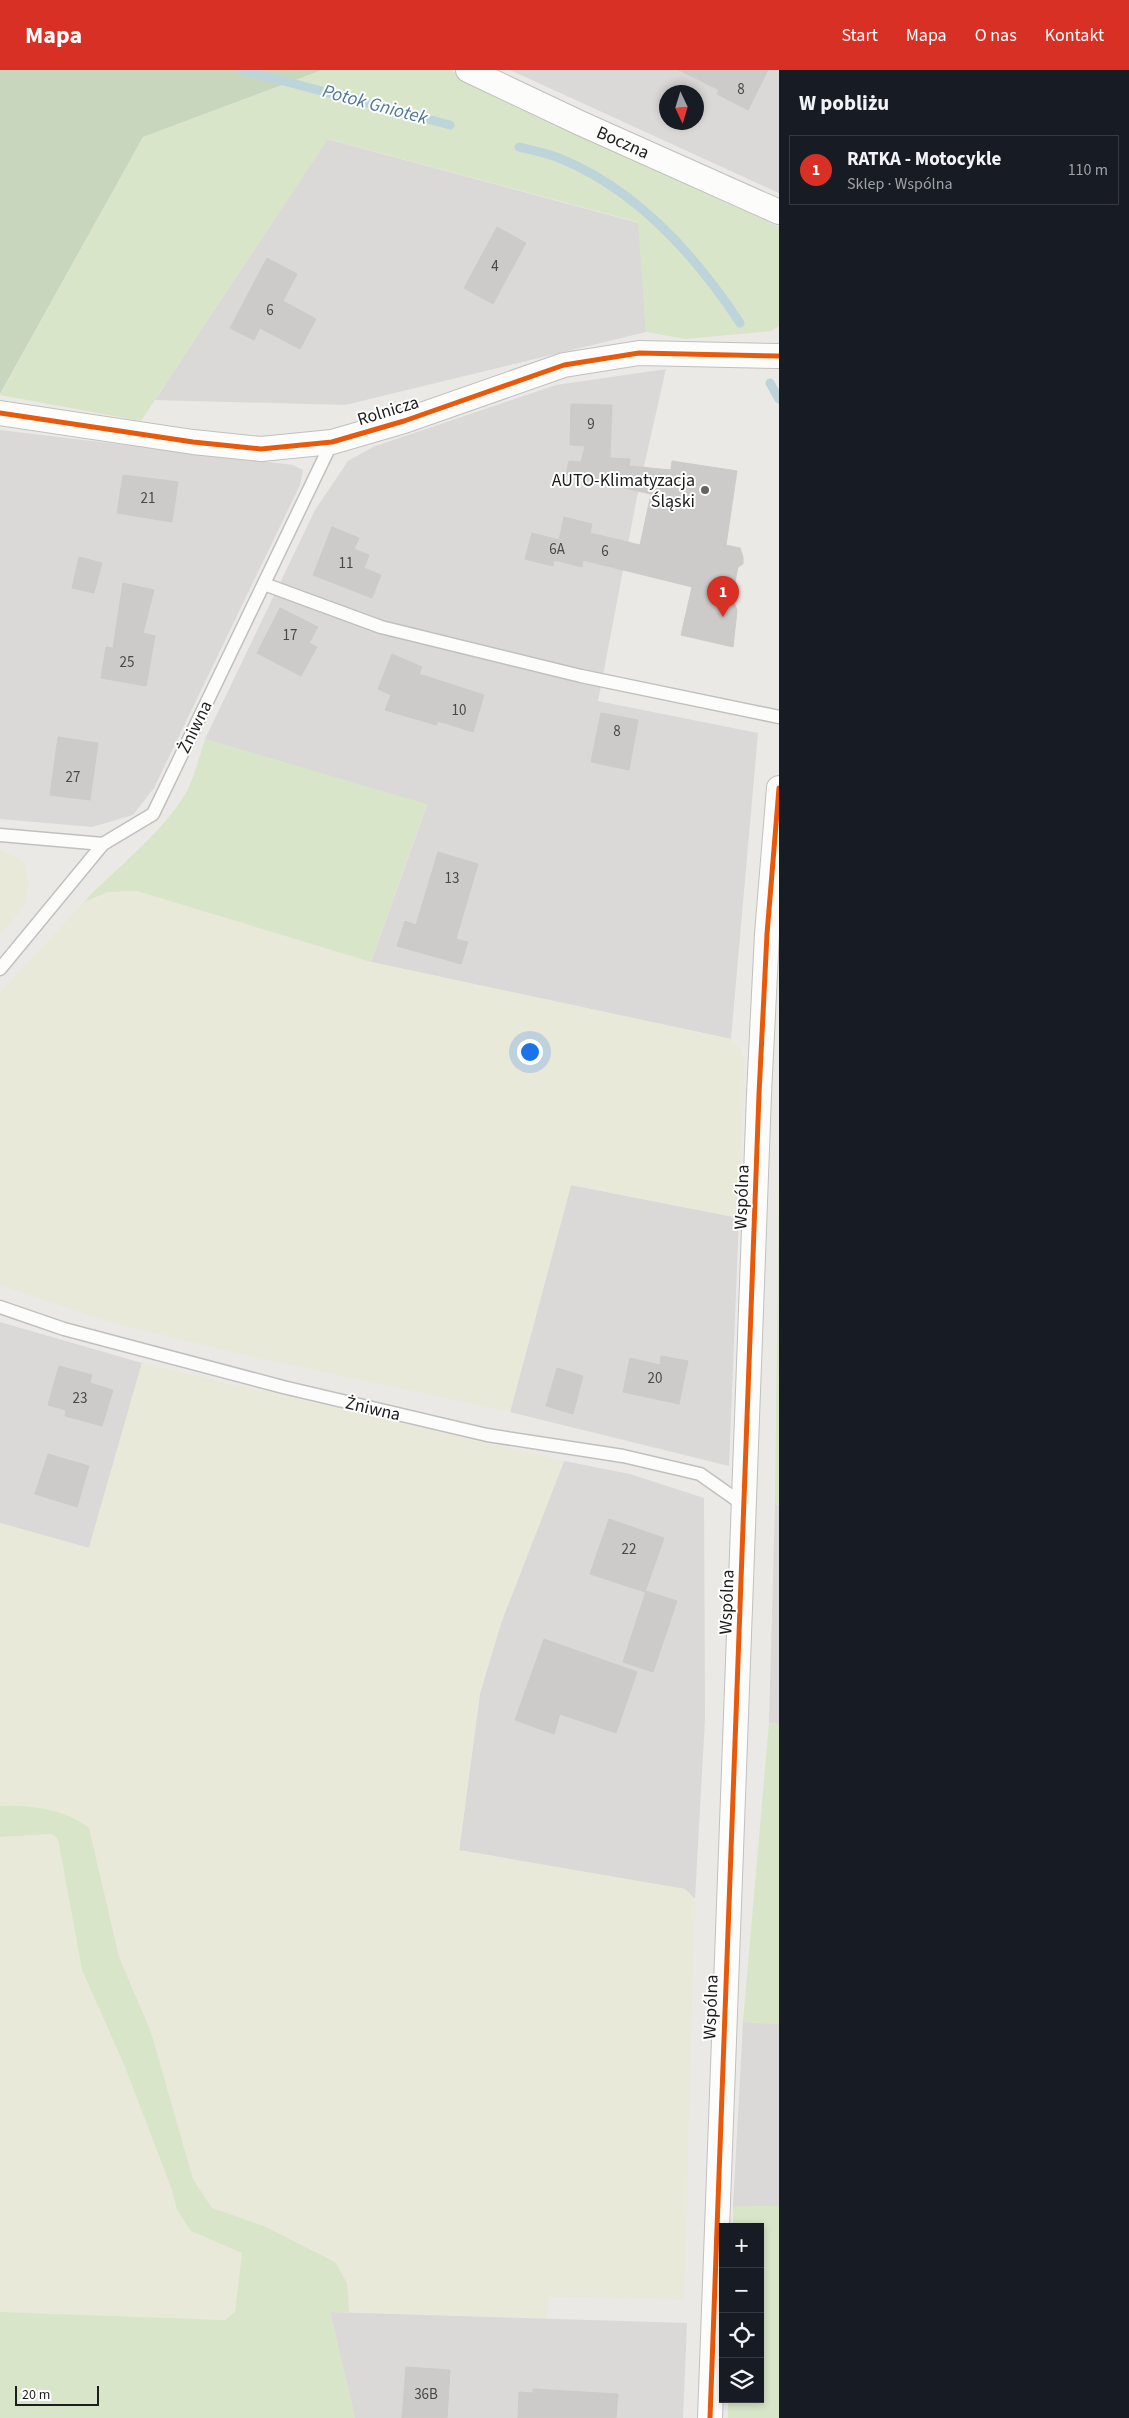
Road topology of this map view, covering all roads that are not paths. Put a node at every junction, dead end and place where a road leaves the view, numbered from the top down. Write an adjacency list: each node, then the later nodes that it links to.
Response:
1 (468, 70): 2 (street, Boczna)
2 (779, 212)
3 (779, 356): 5 (street, Rolnicza)
4 (0, 413): 5 (street, Rolnicza)
5 (332, 442): 6 (lane, Żniwna)
6 (264, 584): 7 (lane); 10 (lane, Żniwna)
7 (779, 717)
8 (779, 788): 13 (street, Wspólna)
9 (0, 835): 10 (lane)
10 (103, 844): 11 (lane, Żniwna)
11 (0, 969)
12 (0, 1307): 13 (lane, Żniwna)
13 (744, 1505): 14 (street, Wspólna)
14 (710, 2418)

